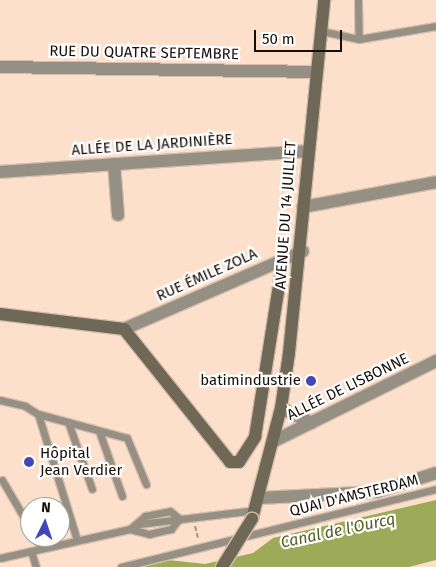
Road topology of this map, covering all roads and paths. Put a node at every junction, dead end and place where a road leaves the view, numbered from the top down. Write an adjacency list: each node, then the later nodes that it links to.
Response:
1 (324, 0): 4 (street, AVENUE DU 14 JUILLET)
2 (358, 0): 5 (lane)
3 (436, 26): 5 (lane)
4 (321, 31): 5 (lane); 7 (street, AVENUE DU 14 JUILLET)
5 (360, 39)
6 (0, 68): 7 (street, RUE DU QUATRE SEPTEMBRE)
7 (317, 72): 8 (street, AVENUE DU 14 JUILLET)
8 (307, 151): 9 (street, ALLÉE DE LA JARDINIÈRE); 12 (street, AVENUE DU 14 JUILLET)
9 (114, 164): 10 (street, ALLÉE DE LA JARDINIÈRE); 13 (street)
10 (0, 172)
11 (436, 182): 12 (street)
12 (304, 207): 14 (street, AVENUE DU 14 JUILLET)
13 (118, 215)
14 (303, 251): 15 (street, RUE ÉMILE ZOLA); 20 (street, AVENUE DU 14 JUILLET)
15 (283, 260): 17 (street, RUE ÉMILE ZOLA); 17 (street)
16 (0, 314): 17 (street)
17 (124, 330)
18 (436, 361): 23 (street, ALLÉE DE LISBONNE)
19 (0, 400): 21 (lane)
20 (281, 408): 23 (street); 25 (street, AVENUE DU 14 JUILLET)
21 (38, 414): 22 (lane); 36 (lane)
22 (68, 422): 24 (lane); 29 (lane)
23 (312, 423): 25 (street, ALLÉE DE LISBONNE)
24 (99, 431): 28 (lane); 31 (lane)
25 (274, 441): 32 (street, AVENUE DU 14 JUILLET)
26 (436, 473): 32 (street)
27 (2, 480): 33 (lane)
28 (146, 484)
29 (92, 489)
30 (436, 489): 41 (lane, QUAI D'AMSTERDAM)
31 (122, 496)
32 (256, 509): 34 (lane); 42 (street, AVENUE DU 14 JUILLET, bridge)
33 (20, 511)
34 (180, 519): 35 (lane); 35 (lane)
35 (130, 529): 36 (lane)
36 (77, 540): 37 (lane)
37 (42, 548): 38 (lane)
38 (31, 551): 39 (lane); 40 (lane)
39 (0, 558)
40 (36, 567)
41 (121, 567)
42 (222, 567)

